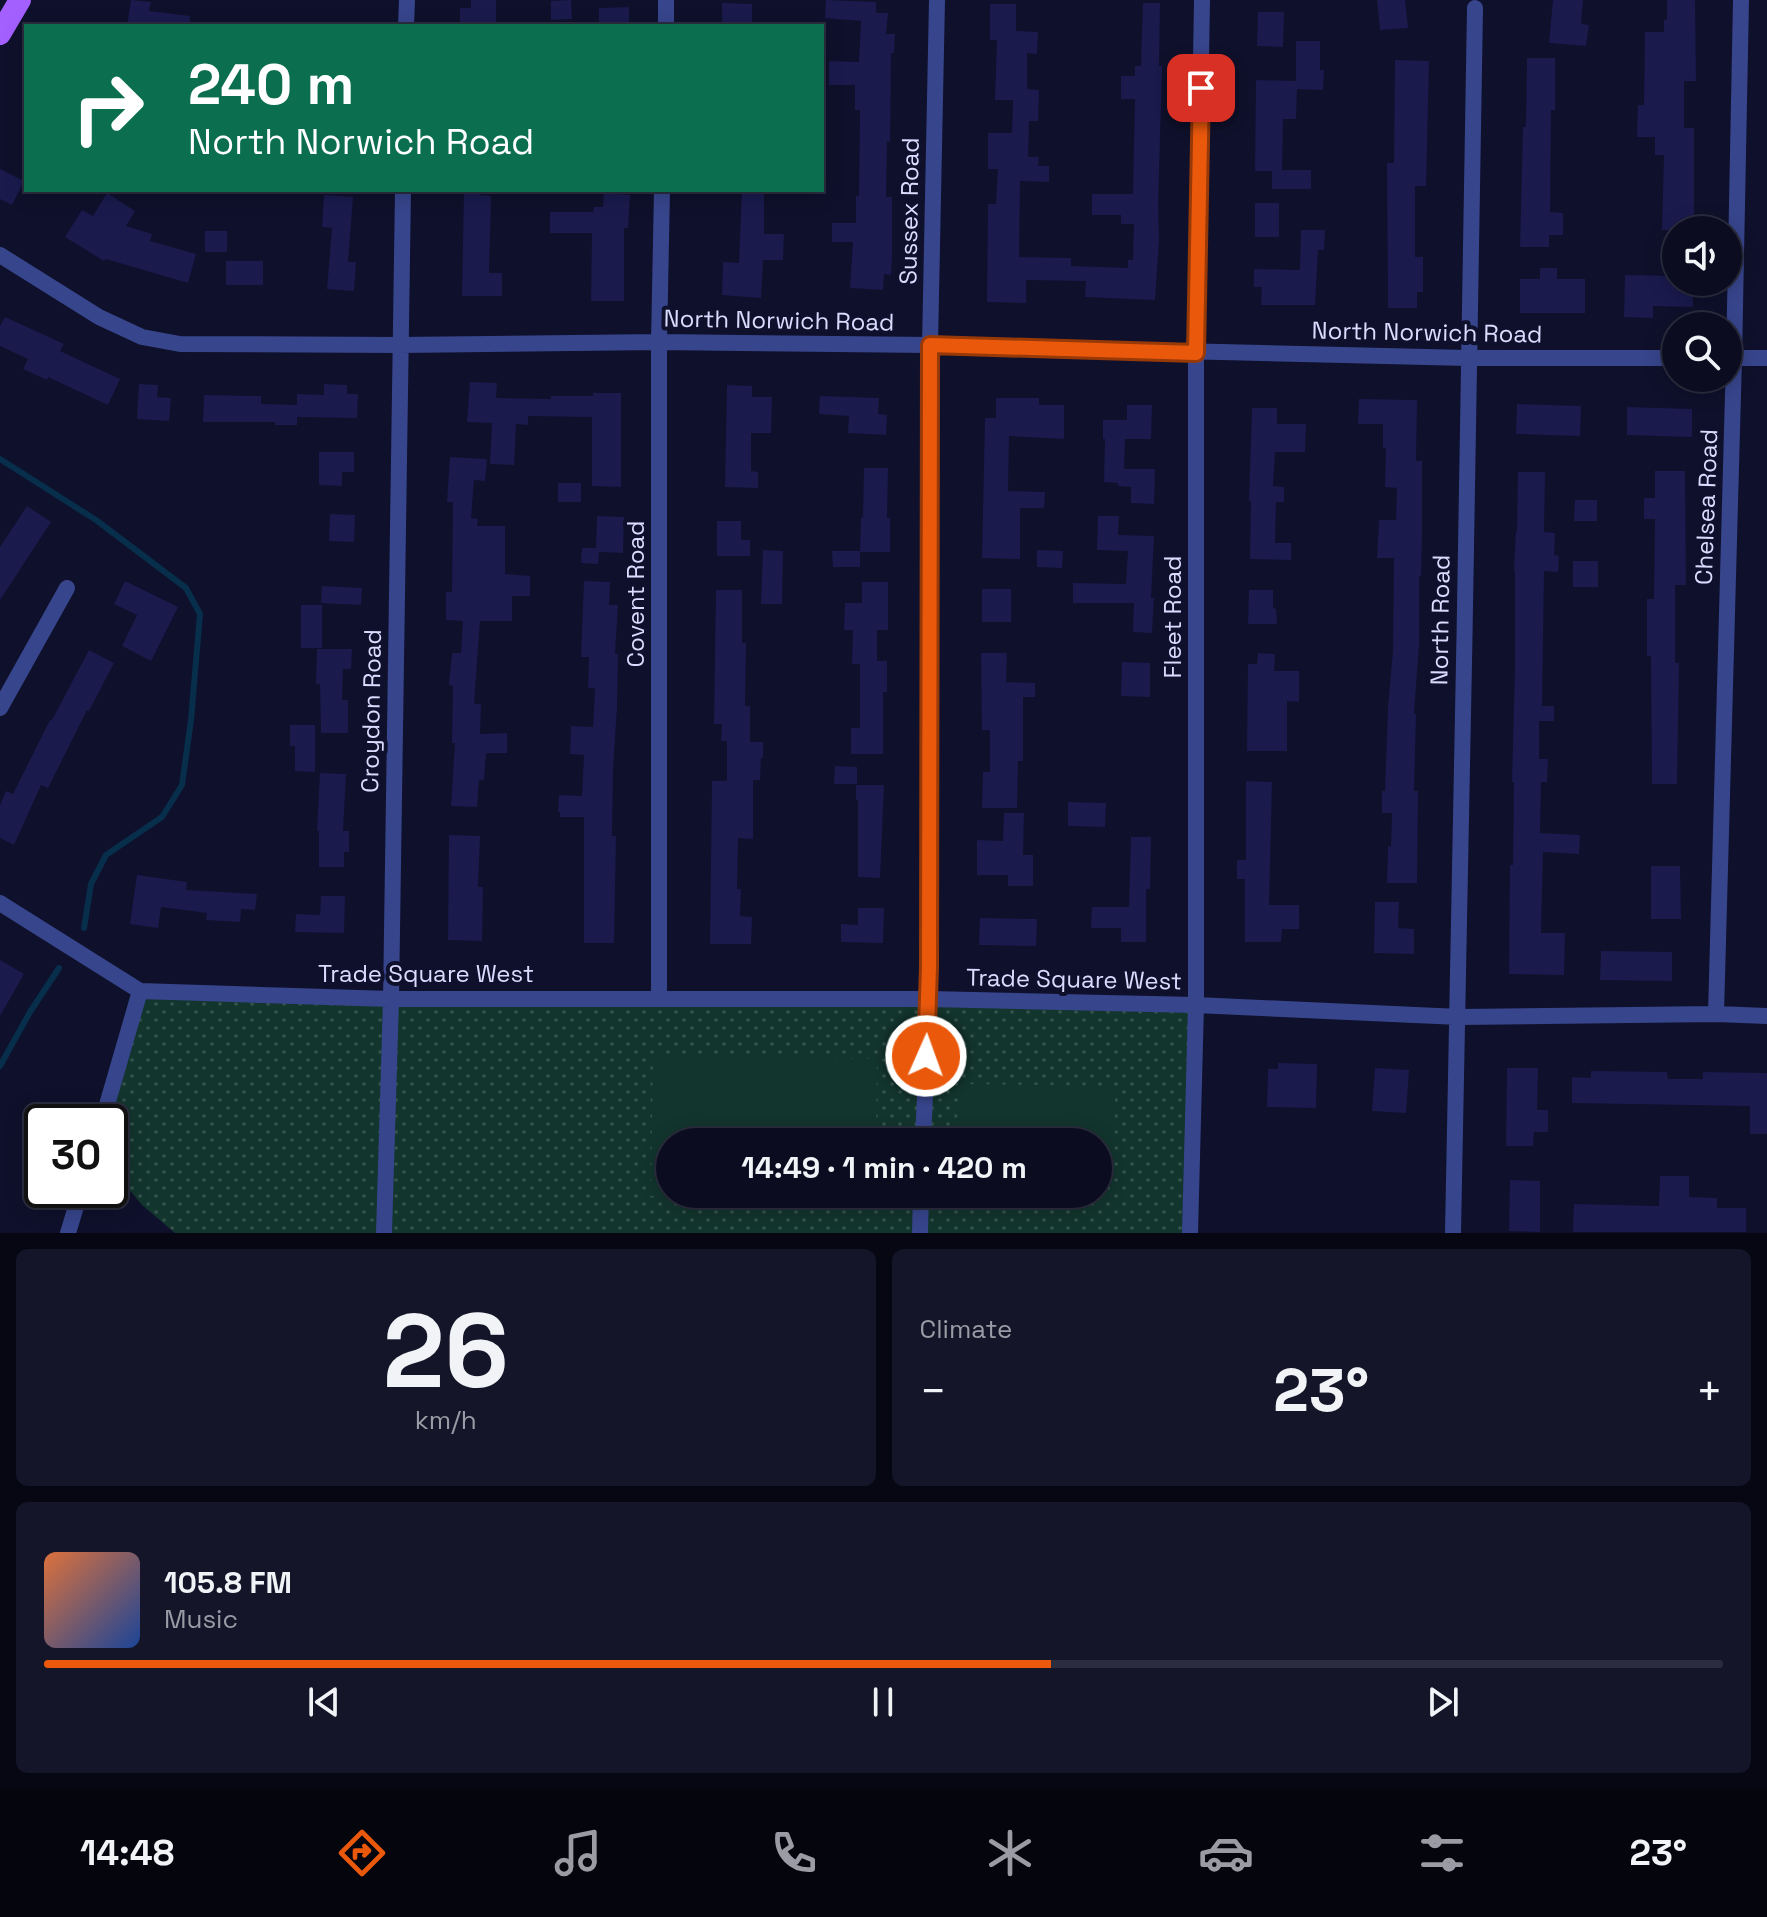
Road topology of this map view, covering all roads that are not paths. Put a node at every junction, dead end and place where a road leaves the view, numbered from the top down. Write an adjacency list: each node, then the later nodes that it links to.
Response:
1 (20, 0): 10 (main road)
2 (407, 0): 8 (street)
3 (666, 0): 9 (street)
4 (937, 0): 17 (street, Sussex Road)
5 (1202, 0): 18 (street, Fleet Road)
6 (1741, 0): 14 (street, Chelsea Road)
7 (1475, 8): 19 (street, North Road)
8 (406, 24)
9 (666, 24)
10 (0, 34)
11 (403, 192): 16 (street, Croydon Road)
12 (662, 192): 15 (street, Covent Road)
13 (0, 255): 16 (street, North Norwich Road)
14 (1732, 312)
15 (659, 342): 16 (street, North Norwich Road); 17 (street, North Norwich Road); 28 (street, Covent Road)
16 (400, 345): 29 (street, Croydon Road)
17 (930, 345): 18 (street, North Norwich Road); 30 (street, Sussex Road)
18 (1196, 353): 19 (street, North Norwich Road); 31 (street, Fleet Road)
19 (1468, 358): 20 (street, North Norwich Road); 34 (street, North Road)
20 (1662, 358)
21 (1742, 358): 22 (street)
22 (1767, 358)
23 (1730, 392): 32 (street, Chelsea Road)
24 (67, 588): 25 (street)
25 (0, 708)
26 (0, 903): 27 (street)
27 (140, 991): 29 (street, Trade Square West); 35 (street)
28 (659, 998): 29 (street, Trade Square West); 30 (street, Trade Square West)
29 (391, 999): 40 (street, Croydon Road)
30 (929, 999): 31 (street, Trade Square West); 36 (street, Sussex Road)
31 (1196, 1005): 34 (street, Trade Square West); 42 (street, Fleet Road)
32 (1716, 1014): 33 (street, Trade Square West); 34 (street, Trade Square West)
33 (1767, 1016)
34 (1459, 1017): 43 (street, North Road)
35 (107, 1104)
36 (924, 1128)
37 (76, 1208): 39 (street)
38 (921, 1208): 41 (street)
39 (68, 1233)
40 (384, 1233)
41 (920, 1233)
42 (1190, 1233)
43 (1453, 1233)

